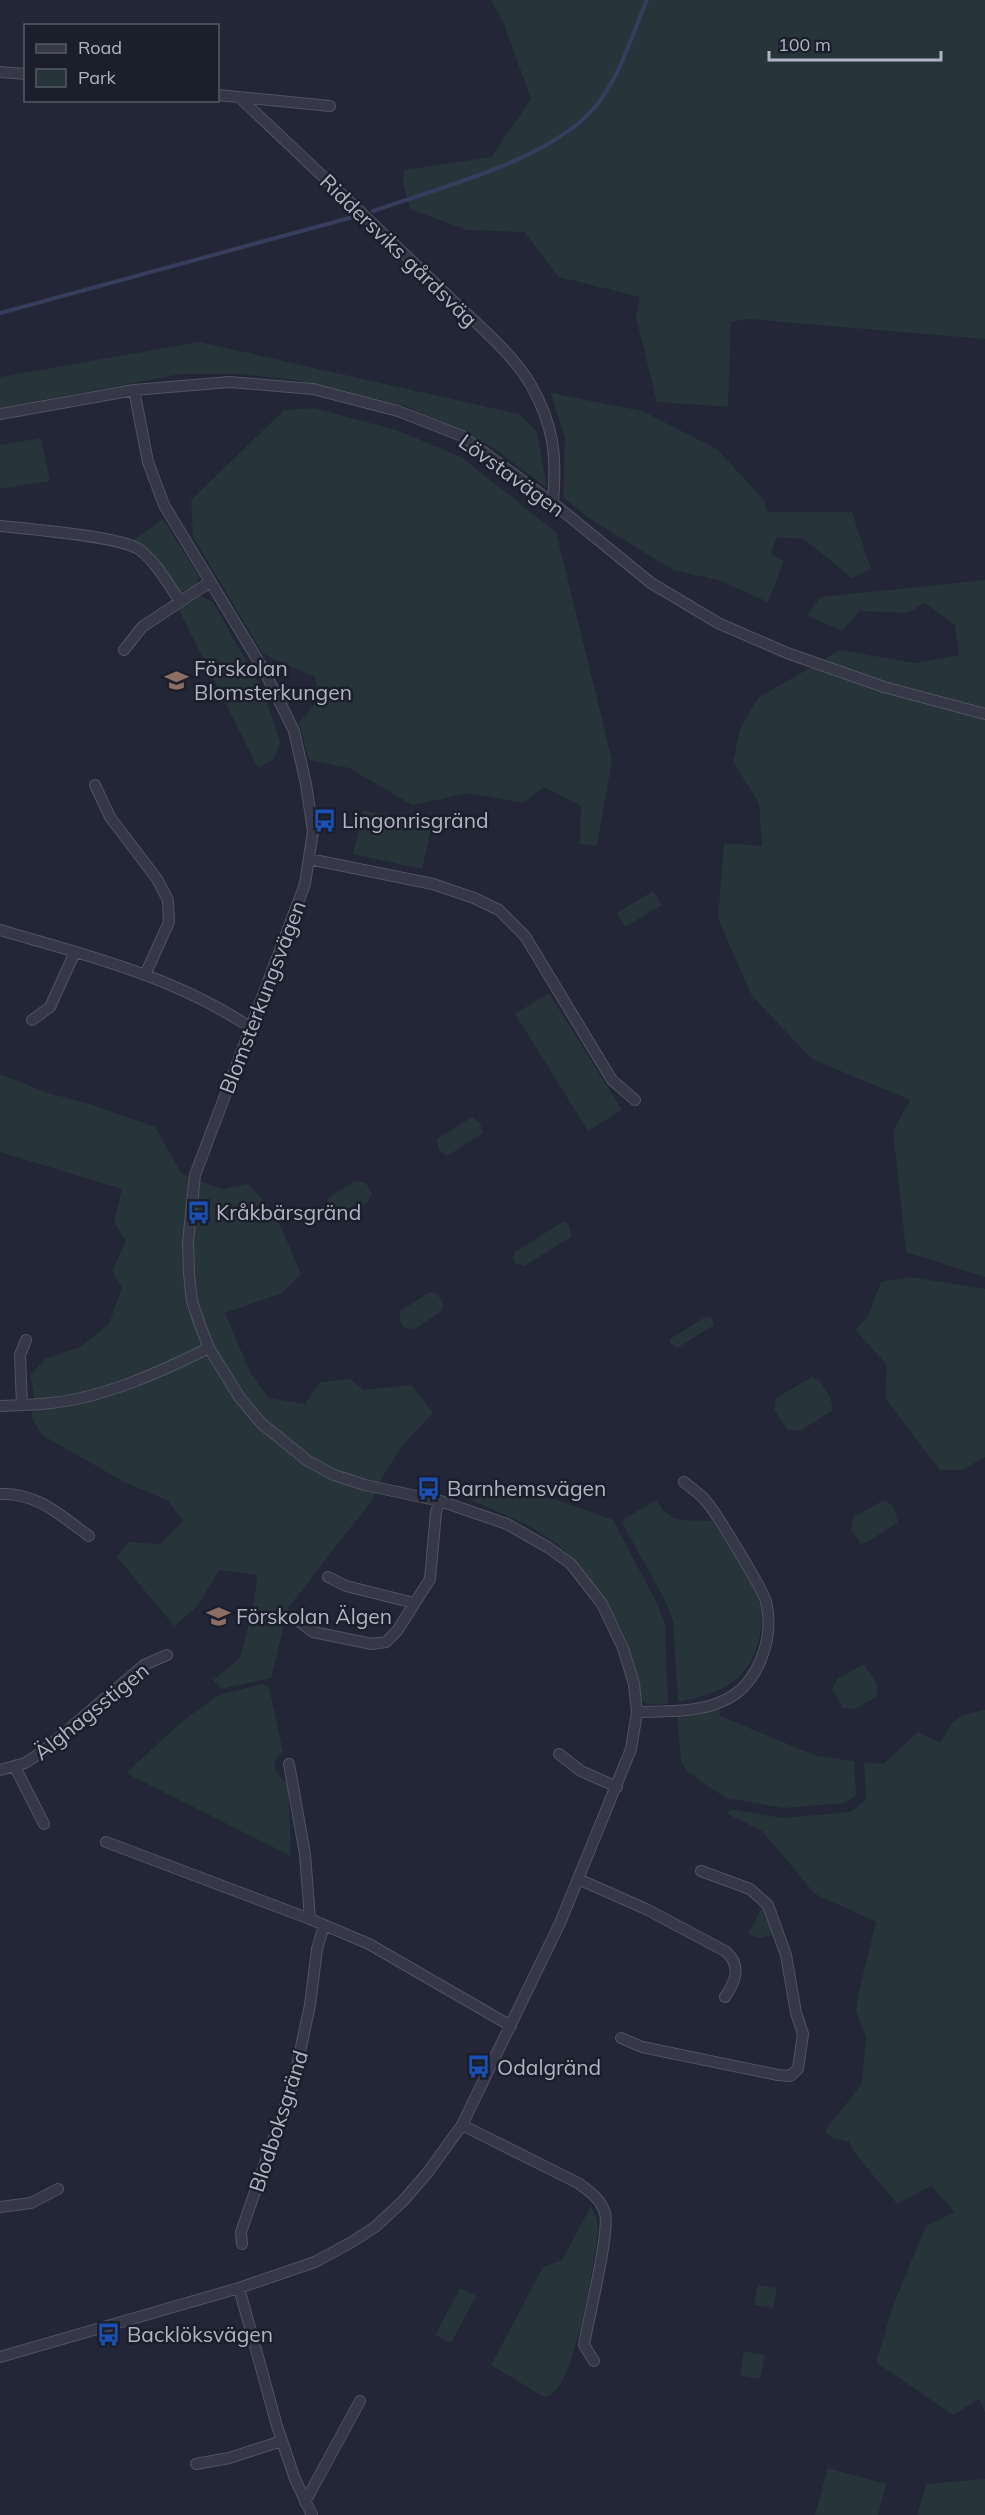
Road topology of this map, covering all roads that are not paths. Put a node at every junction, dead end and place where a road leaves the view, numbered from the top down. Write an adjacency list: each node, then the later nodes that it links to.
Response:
1 (0, 72): 2 (street)
2 (24, 74)
3 (219, 94): 4 (street)
4 (239, 97): 5 (street); 8 (street, Riddersviks gårdsväg)
5 (330, 106)
6 (134, 390): 7 (street, Lövstavägen); 8 (street, Lövstavägen); 10 (street, Blomsterkungsvägen)
7 (0, 414)
8 (553, 503): 13 (street, Lövstavägen)
9 (0, 526): 11 (street)
10 (210, 582): 11 (street); 15 (street, Blomsterkungsvägen)
11 (180, 600): 12 (street)
12 (124, 650)
13 (985, 714)
14 (95, 785): 18 (street)
15 (309, 859): 20 (street, Blomsterkungsvägen); 21 (street)
16 (0, 930): 17 (street)
17 (75, 952): 18 (street); 19 (street)
18 (145, 975): 20 (street)
19 (32, 1020)
20 (251, 1028): 23 (street, Blomsterkungsvägen)
21 (635, 1100)
22 (26, 1340): 24 (street)
23 (209, 1348): 24 (street); 28 (street, Blomsterkungsvägen)
24 (22, 1405): 25 (street)
25 (0, 1406)
26 (684, 1482): 34 (street)
27 (0, 1494): 29 (street)
28 (440, 1501): 31 (street); 34 (street, Blomsterkungsvägen)
29 (89, 1536)
30 (328, 1577): 31 (street)
31 (414, 1603): 32 (street)
32 (297, 1620)
33 (167, 1655): 37 (street, Älghagsstigen)
34 (637, 1713): 39 (street, Blomsterkungsvägen)
35 (559, 1754): 39 (street)
36 (289, 1764): 44 (street)
37 (15, 1767): 38 (street, Älghagsstigen); 40 (street, Älghagsstigen)
38 (0, 1770)
39 (616, 1787): 43 (street, Blomsterkungsvägen)
40 (44, 1824)
41 (106, 1842): 44 (street)
42 (701, 1871): 48 (street)
43 (578, 1879): 46 (street); 47 (street, Blomsterkungsvägen)
44 (310, 1919): 45 (street)
45 (324, 1925): 47 (street); 52 (street, Blodboksgränd)
46 (725, 1997)
47 (511, 2026): 49 (street, Blomsterkungsvägen)
48 (621, 2038)
49 (462, 2125): 53 (street, Blomsterkungsvägen); 55 (street)
50 (58, 2189): 51 (street)
51 (0, 2207)
52 (242, 2244)
53 (239, 2288): 54 (street, Blomsterkungsvägen); 57 (street)
54 (0, 2357)
55 (594, 2361)
56 (360, 2401): 59 (street)
57 (282, 2441): 58 (street); 59 (street)
58 (196, 2464)
59 (305, 2502): 60 (street)
60 (312, 2515)

